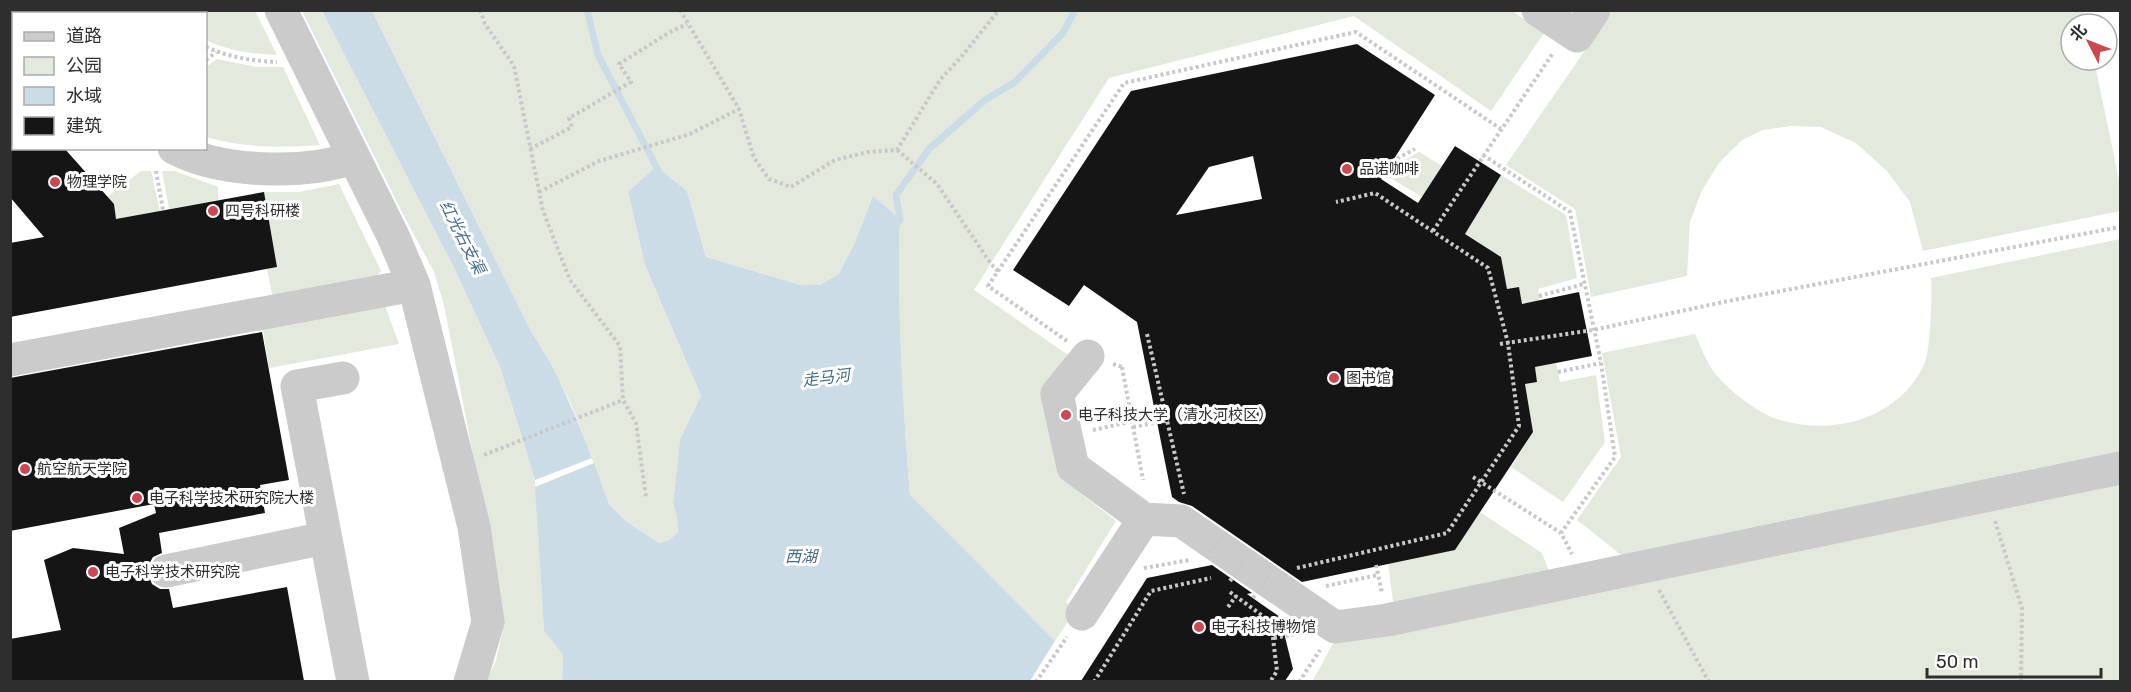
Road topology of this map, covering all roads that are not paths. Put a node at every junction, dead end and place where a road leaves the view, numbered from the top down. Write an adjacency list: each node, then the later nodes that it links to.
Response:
1 (280, 10): 4 (street)
2 (1538, 10): 3 (street)
3 (1594, 10)
4 (353, 158): 5 (street); 6 (street)
5 (165, 160)
6 (414, 285): 8 (street); 16 (street)
7 (1088, 356): 11 (street)
8 (10, 360)
9 (343, 378): 12 (street)
10 (2121, 468): 11 (street)
11 (1144, 519): 14 (street)
12 (325, 538): 13 (street); 15 (street)
13 (166, 571)
14 (1082, 614)
15 (353, 681)
16 (470, 681)

